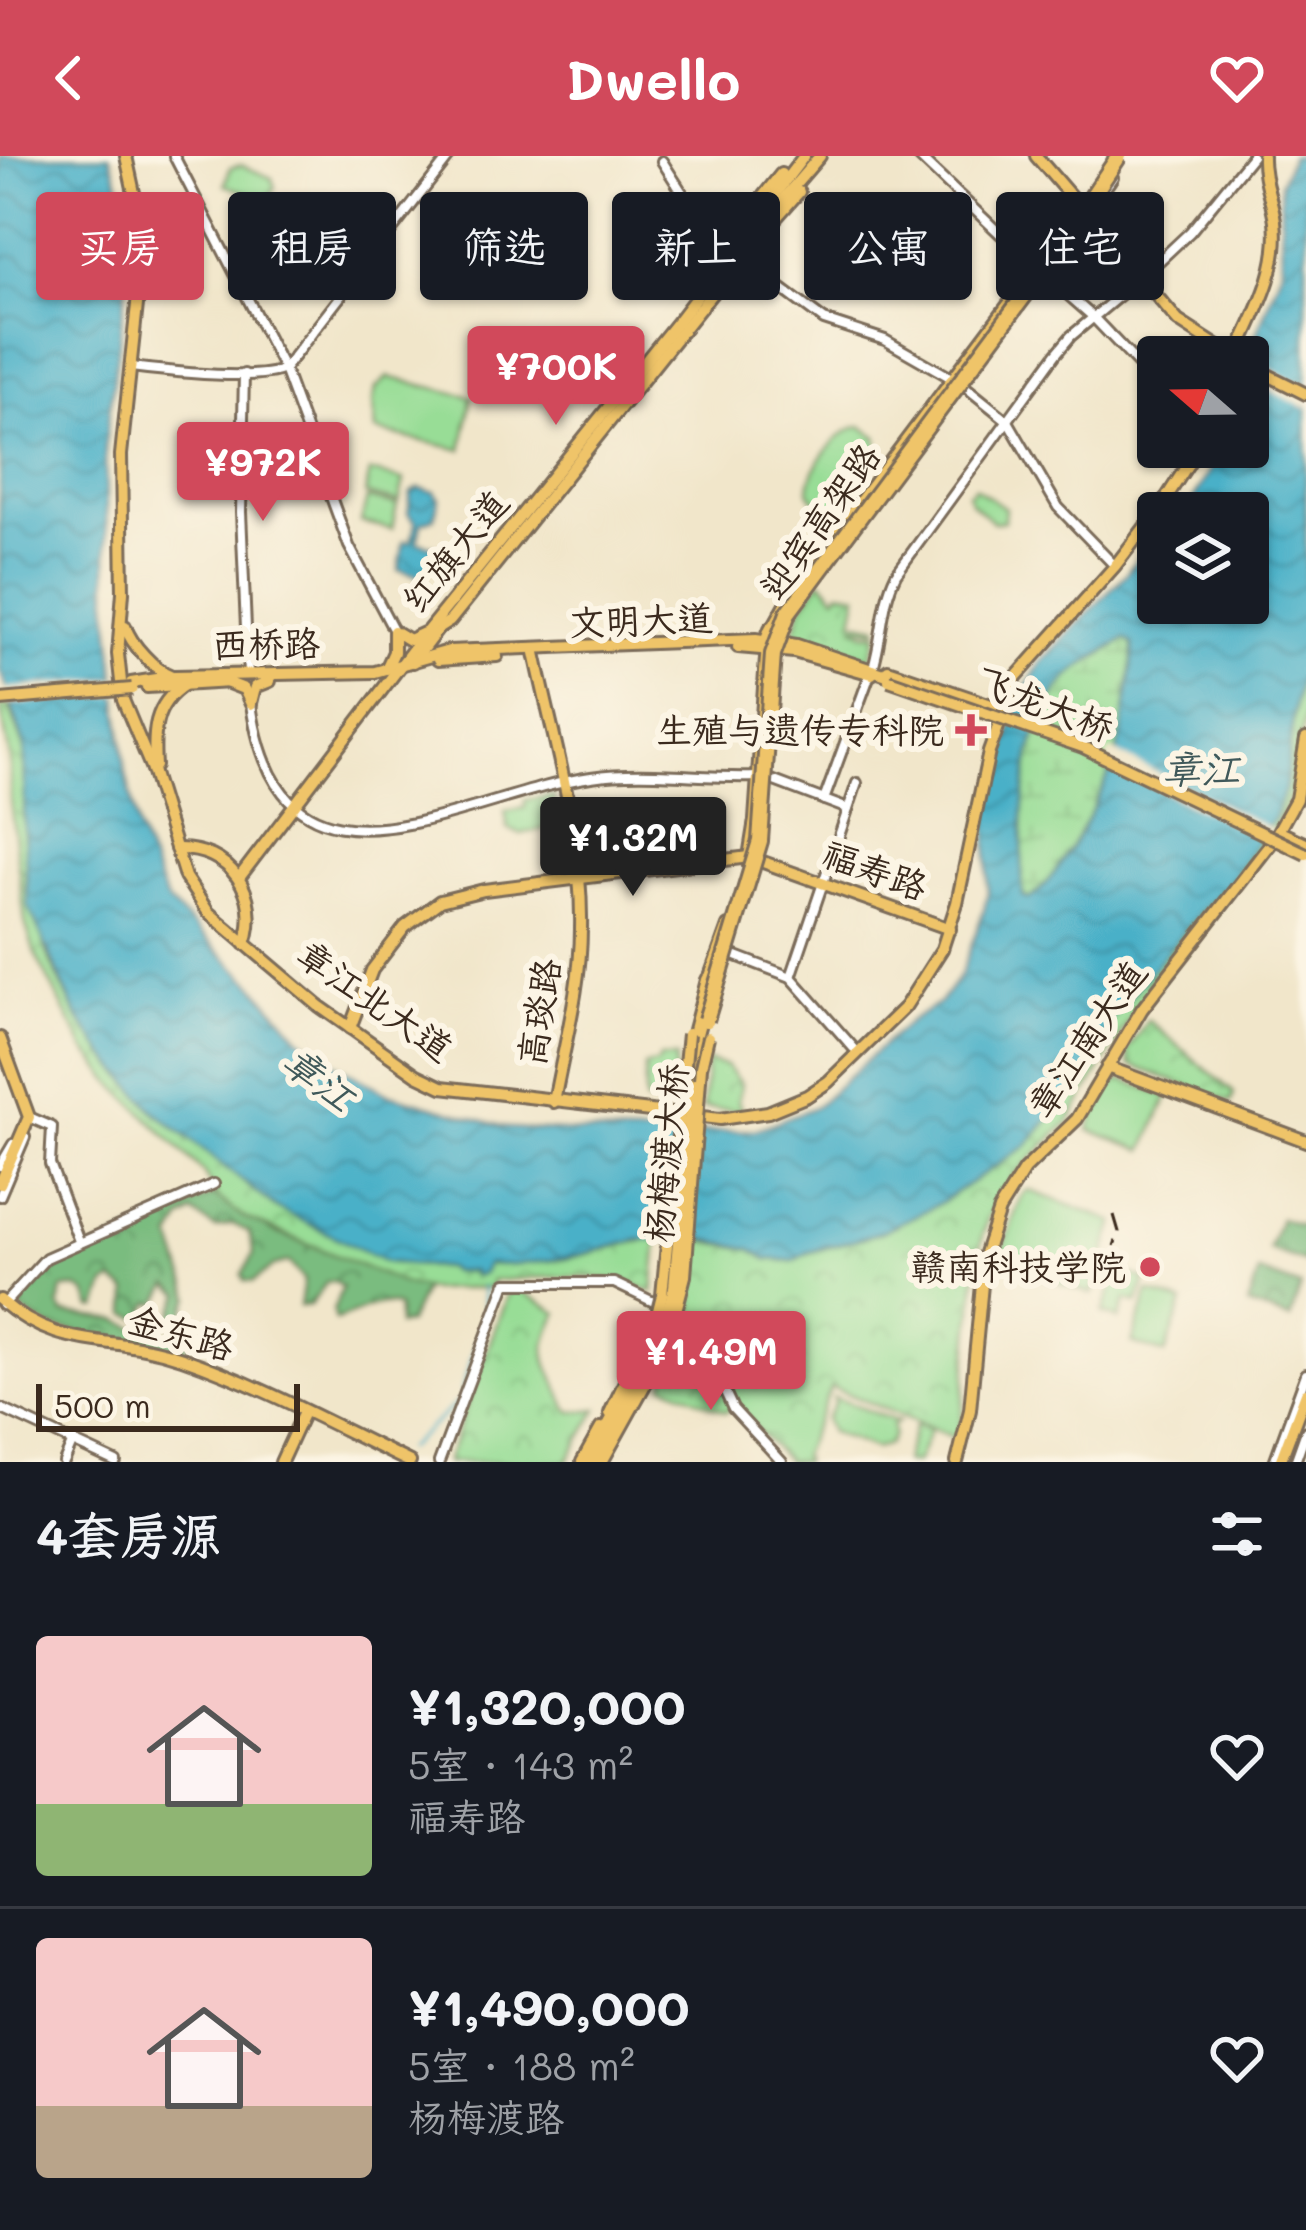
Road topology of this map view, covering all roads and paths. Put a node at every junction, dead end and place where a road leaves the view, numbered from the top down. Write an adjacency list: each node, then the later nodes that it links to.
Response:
1 (128, 156): 32 (main road, 章江北大道)
2 (174, 156): 33 (street)
3 (450, 156): 33 (street)
4 (812, 156): 16 (main road); 17 (main road); 18 (main road, 红旗大道)
5 (918, 156): 19 (street)
6 (1033, 156): 14 (main road)
7 (1118, 156): 15 (main road); 36 (highway, 迎宾高架路, bridge); 42 (highway, 迎宾高架路, bridge)
8 (1252, 156): 11 (street)
9 (1265, 156): 12 (main road); 30 (main road)
10 (660, 158): 13 (street)
11 (1240, 169): 12 (street); 20 (street)
12 (1263, 172): 29 (main road)
13 (683, 192)
14 (1064, 192)
15 (1095, 192)
16 (780, 195)
17 (780, 195)
18 (780, 196)
19 (996, 234)
20 (1164, 258)
21 (780, 287): 36 (street)
22 (696, 300): 44 (main road, 红旗大道)
23 (1016, 300): 36 (highway, bridge)
24 (1071, 300): 27 (street)
25 (1112, 300): 27 (street)
26 (1158, 300): 28 (main road)
27 (1092, 316): 31 (street); 38 (street)
28 (1196, 336)
29 (1245, 336)
30 (1246, 336)
31 (1137, 363)
32 (132, 367): 34 (street); 43 (main road, 章江北大道); 62 (main road, 章江北大道)
33 (284, 369): 34 (street); 45 (street)
34 (244, 374): 52 (street)
35 (1269, 380): 37 (main road)
36 (955, 382): 38 (street); 39 (main road); 46 (main road); 87 (highway, 迎宾高架路, bridge)
37 (1306, 398)
38 (1008, 421): 41 (street); 51 (street)
39 (926, 429): 42 (highway, bridge); 46 (main road)
40 (1182, 468): 41 (main road, 章江北大道)
41 (1114, 565): 61 (main road, 章江北大道); 61 (main road, 章江北大道)
42 (800, 593): 87 (highway, 迎宾高架路, bridge)
43 (125, 623): 47 (main road, 章江北大道); 54 (main road)
44 (433, 629): 45 (main road); 48 (main road); 50 (main road); 50 (main road, 红旗大道)
45 (394, 632): 50 (main road)
46 (773, 641): 49 (main road, 文明大道); 51 (main road, 文明大道); 67 (main road)
47 (122, 649): 57 (main road); 62 (main road, 章江北大道)
48 (449, 651): 49 (main road, 文明大道); 50 (main road, 文明大道)
49 (532, 651): 50 (main road, 文明大道); 68 (main road, 高琰路)
50 (401, 667): 52 (main road, 西桥路); 53 (main road, 西桥路); 58 (main road); 64 (main road)
51 (867, 672): 61 (main road); 70 (street); 75 (main road, 飞龙大桥, bridge)
52 (248, 675): 54 (main road, 西桥路)
53 (375, 677): 55 (main road, 西桥路); 58 (main road)
54 (180, 681): 56 (main road, 西桥路); 57 (main road, 西桥路); 62 (main road)
55 (270, 681): 56 (main road, 西桥路); 60 (main road)
56 (226, 682): 60 (main road)
57 (148, 684): 59 (main road, 西桥路, bridge); 62 (main road)
58 (381, 694): 64 (main road)
59 (0, 697)
60 (251, 704): 71 (street)
61 (993, 713): 80 (main road, 章江北大道); 80 (main road, 章江北大道)
62 (145, 726): 65 (main road); 65 (main road, 章江北大道)
63 (1306, 739): 91 (main road, 章江南大道)
64 (346, 742): 71 (main road)
65 (152, 764): 74 (main road, 章江北大道)
66 (1306, 764): 73 (main road, 章江南大道)
67 (763, 778): 68 (street); 70 (street); 76 (main road)
68 (563, 783): 71 (street); 78 (main road, 高琰路)
69 (857, 783): 72 (street)
70 (824, 800): 72 (street)
71 (295, 806): 77 (main road)
72 (848, 808): 79 (street)
73 (1279, 838): 75 (main road); 91 (main road, 章江南大道)
74 (178, 848): 77 (main road); 81 (main road, 章江北大道)
75 (1306, 852)
76 (754, 860): 78 (main road, 福寿路); 79 (main road, 福寿路); 82 (main road); 84 (main road)
77 (239, 878): 81 (main road)
78 (576, 881): 86 (main road, 福寿路); 92 (main road, 高琰路)
79 (822, 884): 80 (main road, 福寿路); 83 (street)
80 (947, 931): 90 (main road, 章江北大道)
81 (246, 942): 86 (main road, 章江北大道)
82 (731, 954): 83 (street); 85 (main road)
83 (790, 977): 90 (street)
84 (710, 980): 87 (highway)
85 (717, 1006): 87 (highway)
86 (353, 1027): 92 (main road, 章江北大道)
87 (698, 1032): 93 (main road, bridge); 102 (highway, bridge); 103 (main road, 杨梅渡大桥, bridge); 103 (main road, 杨梅渡大桥, bridge)
88 (0, 1038): 94 (main road)
89 (0, 1052): 94 (main road)
90 (857, 1052): 93 (main road, 章江北大道)
91 (1110, 1065): 95 (main road); 122 (main road, 章江南大道)
92 (553, 1100): 93 (main road, 章江北大道)
93 (680, 1110)
94 (26, 1124): 96 (street); 97 (main road); 99 (street); 100 (street)
95 (1306, 1137)
96 (0, 1166)
97 (0, 1180)
98 (214, 1184): 100 (street)
99 (0, 1196)
100 (79, 1241): 101 (street)
101 (2, 1304): 110 (main road, 金东路)
102 (670, 1306): 103 (highway, bridge); 105 (main road); 109 (main road); 119 (street); 121 (street)
103 (659, 1341): 105 (highway); 109 (highway); 111 (highway)
104 (1306, 1374): 123 (street)
105 (642, 1380): 111 (main road); 120 (highway)
106 (1306, 1393): 123 (main road)
107 (0, 1408): 113 (street)
108 (1306, 1410): 123 (main road)
109 (610, 1413): 120 (main road)
110 (303, 1414): 116 (main road); 117 (main road, 金东路); 118 (main road, 金东路)
111 (627, 1417): 120 (main road)
112 (1306, 1431): 123 (street)
113 (73, 1441): 114 (street); 115 (street)
114 (64, 1462)
115 (116, 1462)
116 (281, 1462)
117 (399, 1462)
118 (410, 1462)
119 (440, 1462)
120 (592, 1462)
121 (782, 1462)
122 (959, 1462)
123 (1284, 1462)

